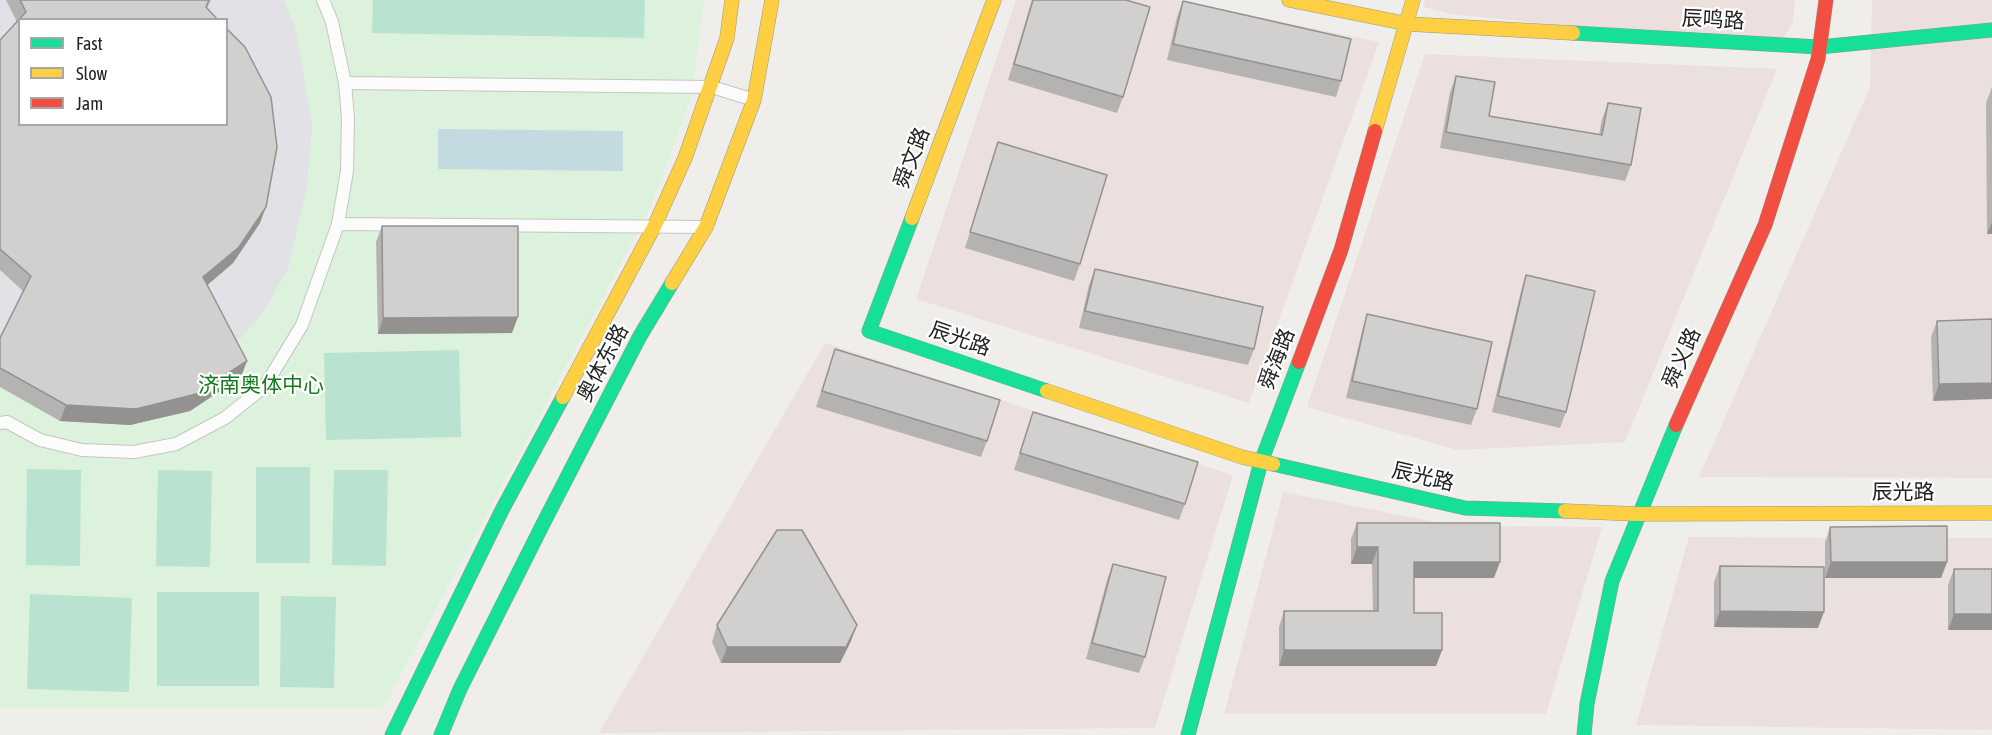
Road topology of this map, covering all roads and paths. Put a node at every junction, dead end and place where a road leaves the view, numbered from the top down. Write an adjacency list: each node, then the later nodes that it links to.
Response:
1 (323, 0): 11 (street)
2 (732, 0): 12 (street)
3 (772, 0): 13 (street, 奥体东路)
4 (994, 0): 17 (street, 舜文路)
5 (1289, 0): 8 (street, 辰鸣路)
6 (1413, 0): 8 (street, 舜海路)
7 (1826, 0): 10 (street, 舜义路)
8 (1408, 24): 10 (street, 辰鸣路); 19 (street, 舜海路)
9 (1992, 30): 10 (street, 辰鸣路)
10 (1820, 47): 21 (street, 舜义路)
11 (345, 83): 12 (street); 14 (street)
12 (712, 87): 13 (street); 15 (street)
13 (754, 100): 16 (street, 奥体东路)
14 (338, 224): 15 (street); 18 (street)
15 (654, 227): 16 (street); 22 (street)
16 (706, 227): 23 (street, 奥体东路)
17 (869, 331): 19 (street, 辰光路)
18 (2, 421)
19 (1261, 462): 21 (street, 辰光路); 24 (street, 舜海路)
20 (1992, 513): 21 (street, 辰光路)
21 (1638, 514): 25 (street, 舜义路)
22 (392, 735)
23 (441, 735)
24 (1188, 735)
25 (1584, 735)

